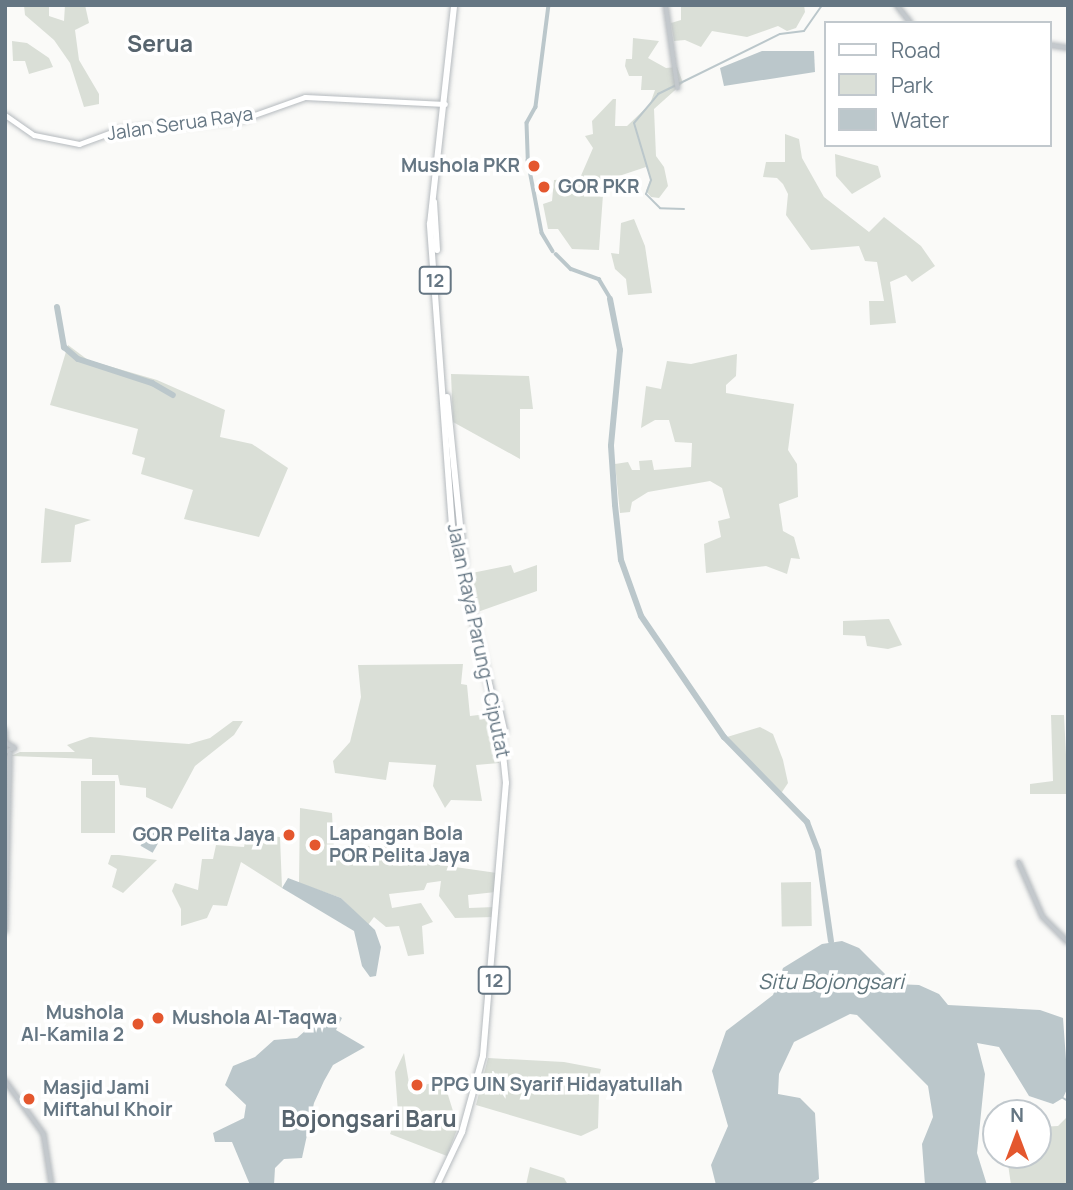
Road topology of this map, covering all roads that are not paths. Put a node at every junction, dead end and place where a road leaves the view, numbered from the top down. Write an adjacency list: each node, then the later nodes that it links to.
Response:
1 (456, 5): 6 (highway, Jalan Raya Parung—Ciputat / 12)
2 (666, 5): 5 (street)
3 (897, 5): 4 (street)
4 (909, 21)
5 (678, 86)
6 (444, 104): 7 (main road, Jalan Serua Raya); 16 (highway, Jalan Raya Parung—Ciputat / 12)
7 (5, 115)
8 (5, 730): 9 (street)
9 (6, 742): 10 (street)
10 (8, 753): 12 (street)
11 (1019, 862): 13 (street)
12 (5, 932)
13 (1068, 942)
14 (5, 1080): 15 (street)
15 (52, 1185)
16 (438, 1185)

